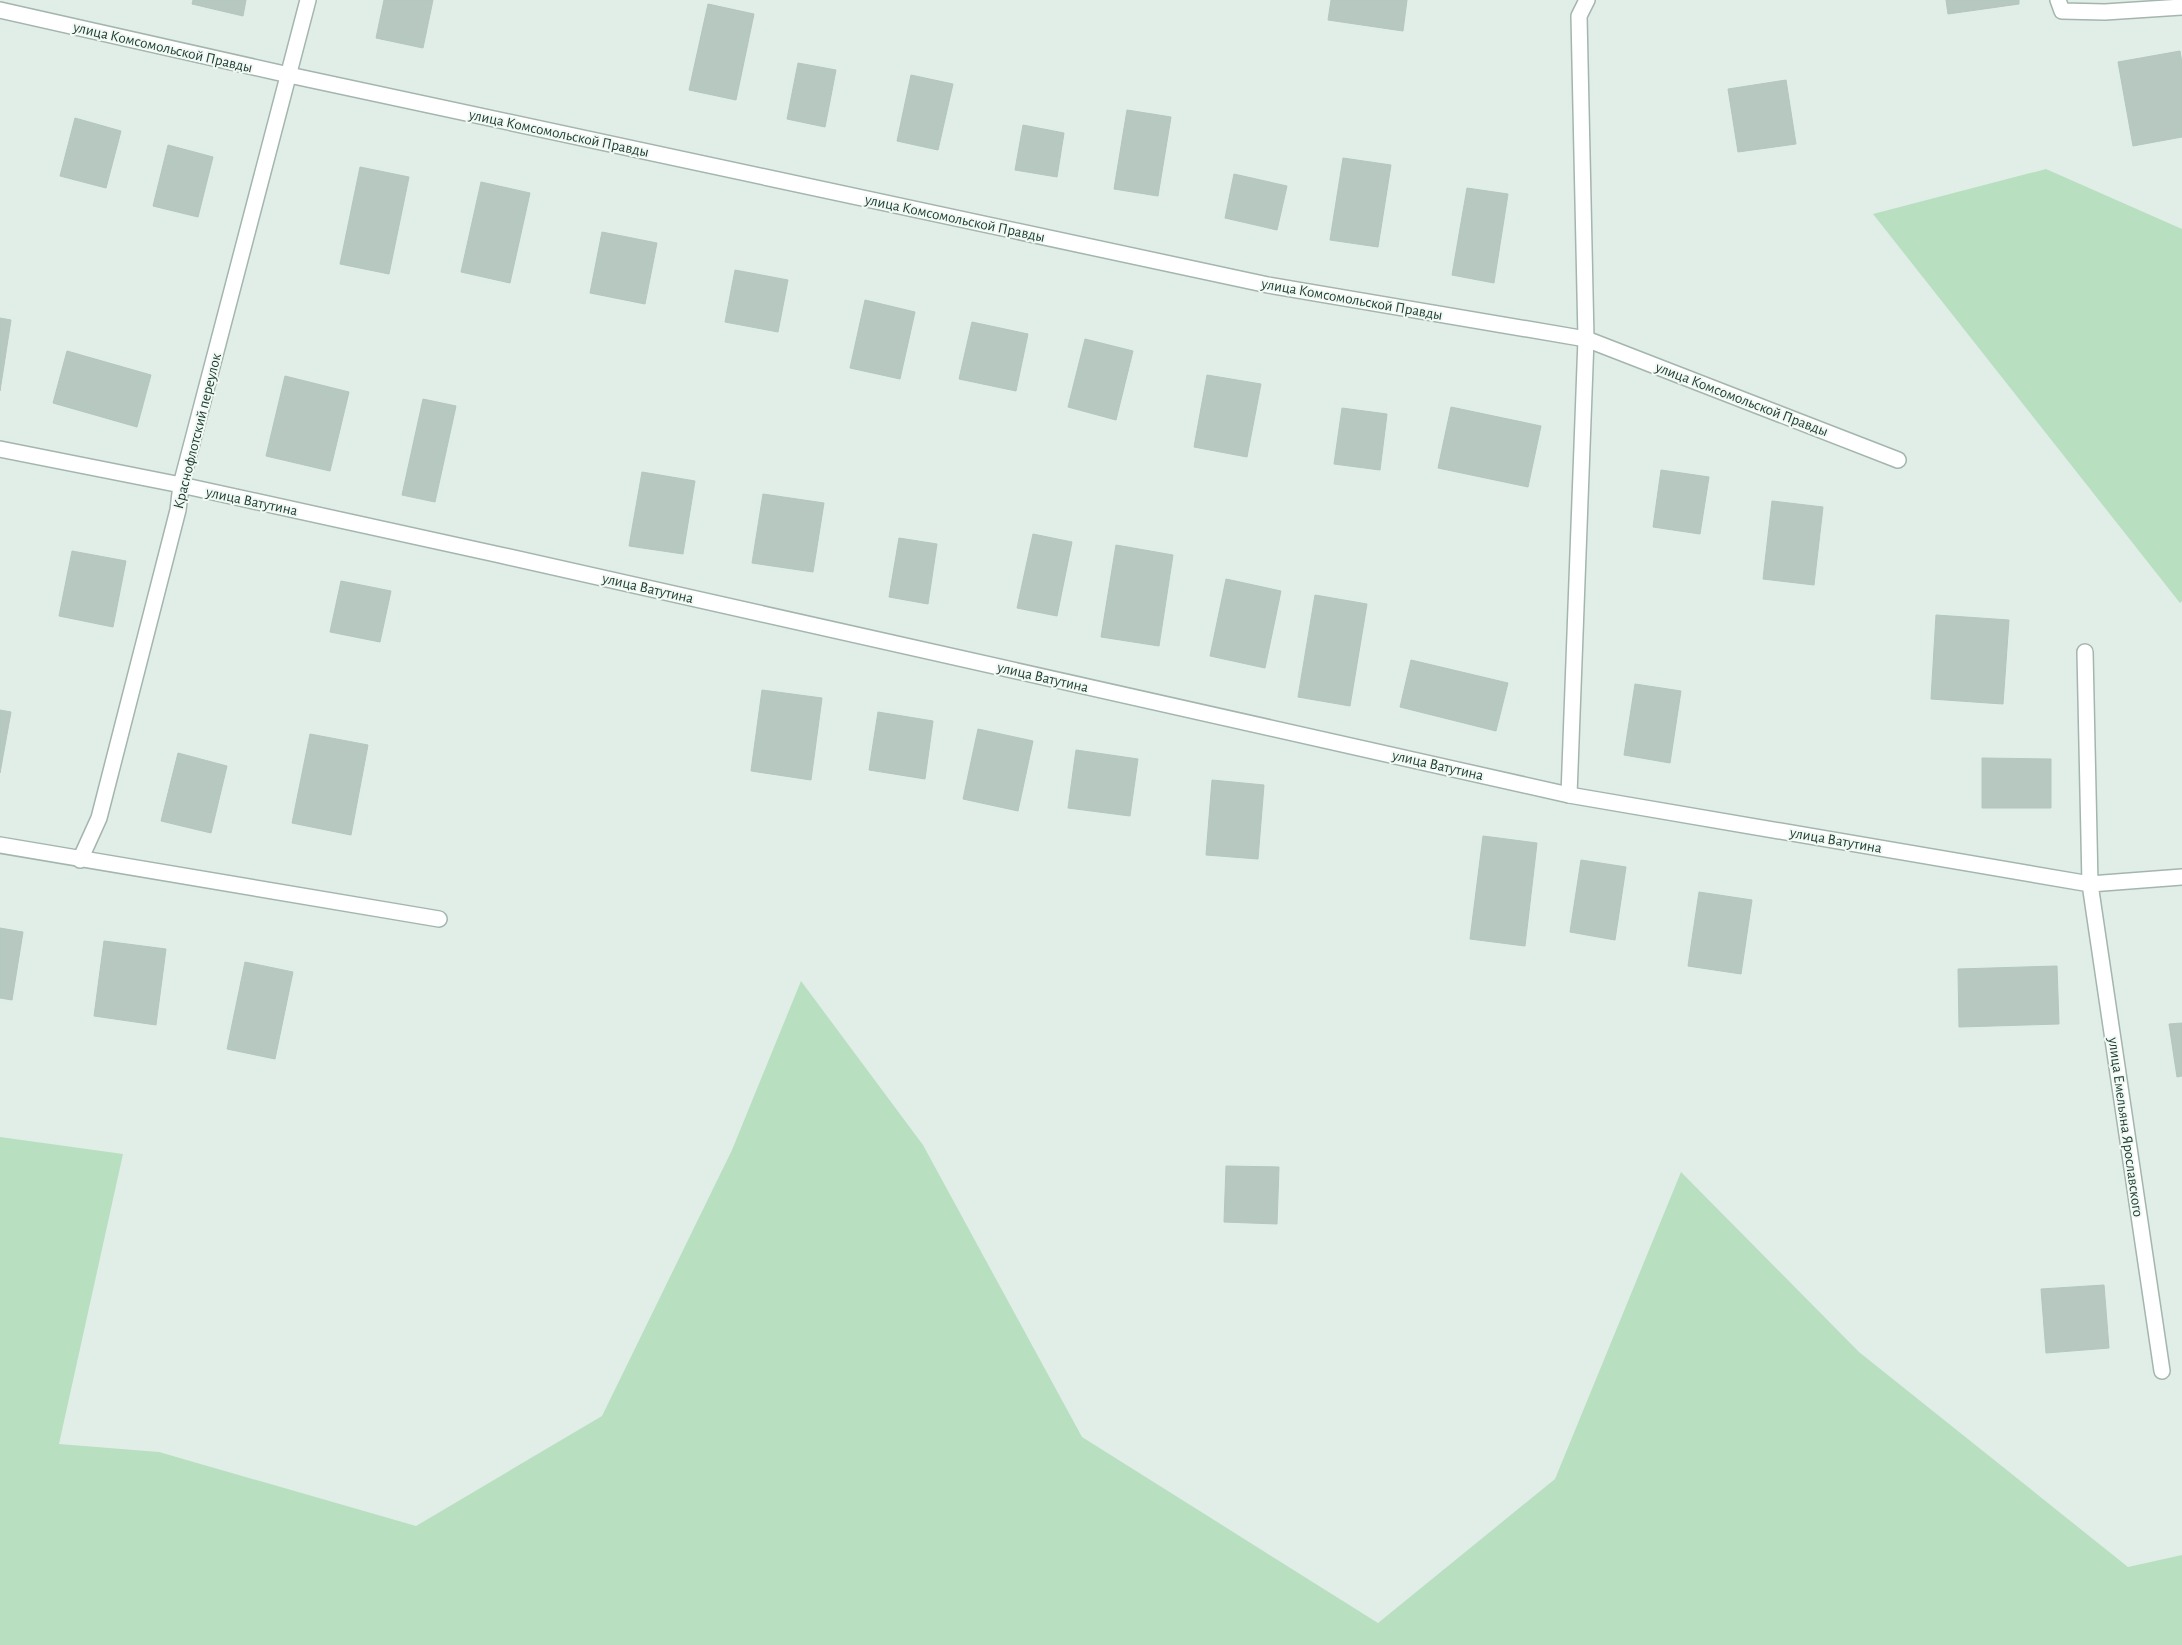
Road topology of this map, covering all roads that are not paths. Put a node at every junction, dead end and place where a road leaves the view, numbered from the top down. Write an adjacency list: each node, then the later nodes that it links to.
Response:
1 (308, 0): 6 (street, Краснофлотский переулок)
2 (1587, 0): 7 (street)
3 (2058, 0): 4 (street)
4 (2182, 7)
5 (0, 10): 6 (street, улица Комсомольской Правды)
6 (289, 75): 7 (street, улица Комсомольской Правды); 10 (street, Краснофлотский переулок)
7 (1586, 339): 9 (street, улица Комсомольской Правды); 12 (street)
8 (0, 449): 10 (street, улица Ватутина)
9 (1898, 460)
10 (181, 485): 12 (street, улица Ватутина); 14 (street, Краснофлотский переулок)
11 (2085, 652): 16 (street, улица Емельяна Ярославского)
12 (1569, 795): 16 (street, улица Ватутина)
13 (0, 845): 14 (street)
14 (80, 860): 17 (street)
15 (2182, 876): 16 (street, улица Ватутина)
16 (2090, 884): 18 (street, улица Емельяна Ярославского)
17 (439, 919)
18 (2162, 1370)

